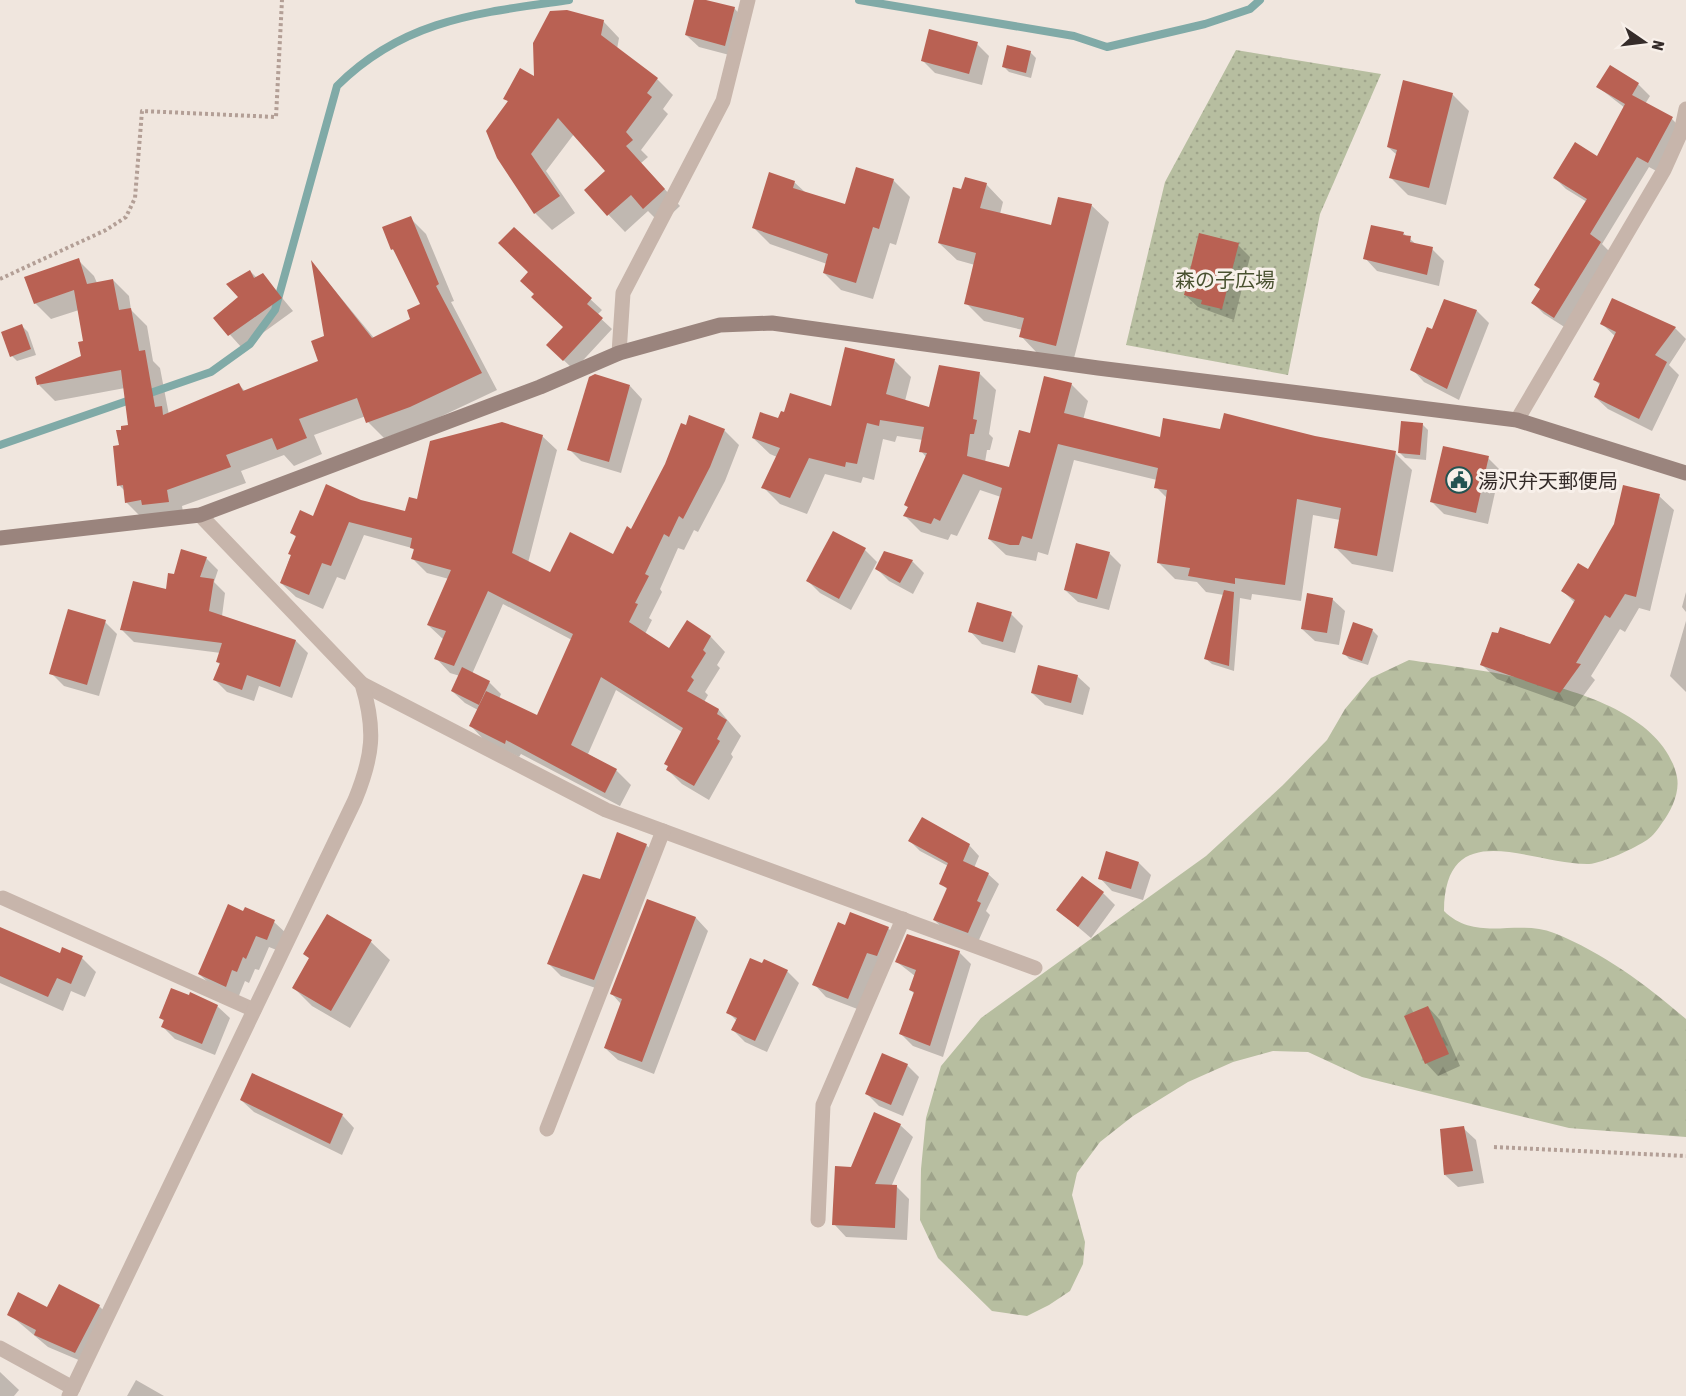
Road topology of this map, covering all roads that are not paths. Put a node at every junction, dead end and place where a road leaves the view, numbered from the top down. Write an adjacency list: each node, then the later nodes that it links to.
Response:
1 (747, 7): 3 (street)
2 (1686, 109): 4 (street)
3 (619, 353): 4 (street); 6 (street)
4 (1517, 420): 5 (street)
5 (1686, 473)
6 (201, 516): 7 (street); 8 (street)
7 (0, 538)
8 (362, 684): 9 (street); 13 (street)
9 (663, 831): 11 (street); 14 (street)
10 (3, 898): 13 (street)
11 (903, 919): 12 (street); 15 (street)
12 (1035, 968)
13 (254, 1010): 17 (street)
14 (547, 1129)
15 (819, 1220)
16 (0, 1348): 17 (street)
17 (71, 1392)

